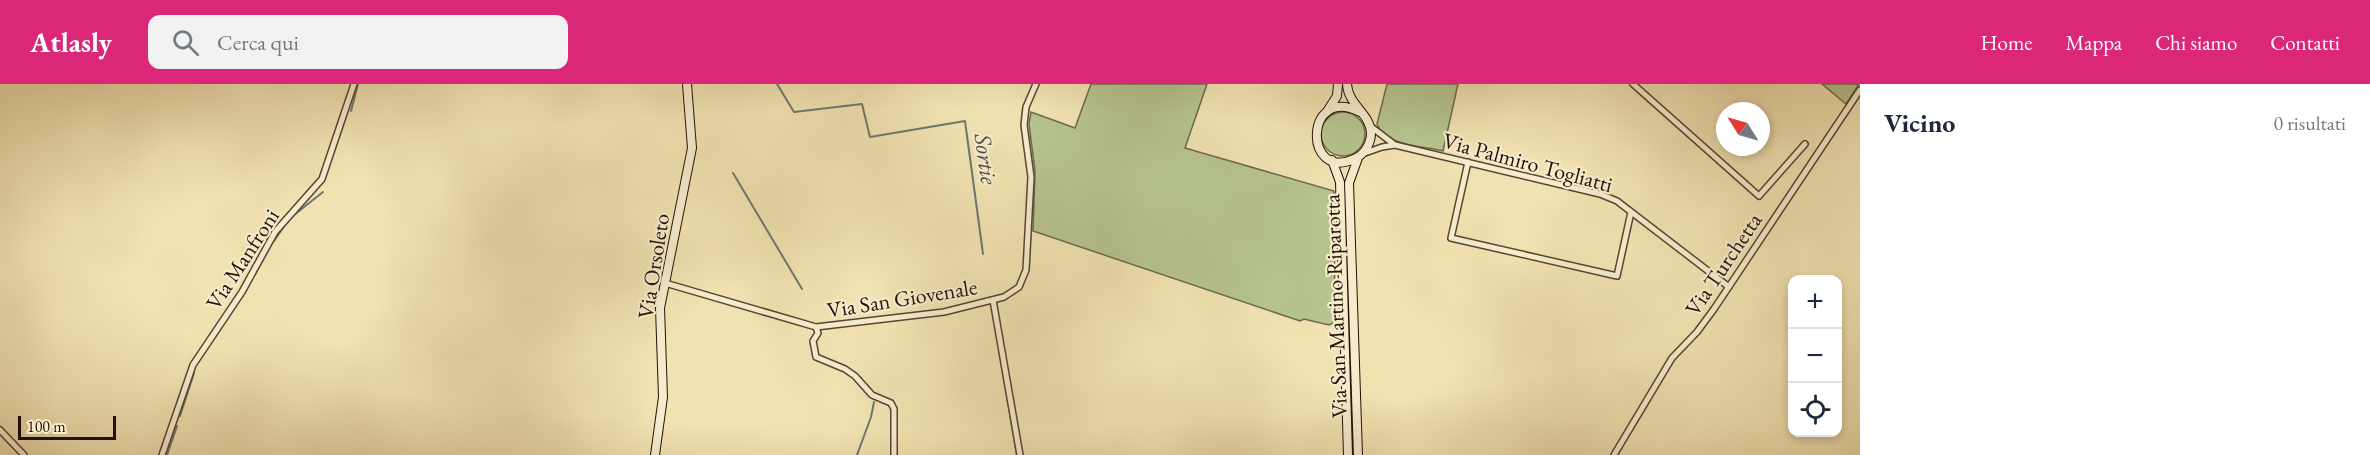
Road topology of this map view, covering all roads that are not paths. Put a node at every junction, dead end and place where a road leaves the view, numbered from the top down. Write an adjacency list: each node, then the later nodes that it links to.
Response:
1 (354, 84): 23 (street, Via Manfroni)
2 (687, 84): 17 (street, Via Orsoleto)
3 (1036, 84): 19 (street, Via San Giovenale)
4 (1338, 84): 8 (street)
5 (1347, 84): 9 (street)
6 (1633, 84): 11 (street)
7 (1860, 90): 18 (street, Via Turchetta)
8 (1327, 111): 9 (street); 14 (street)
9 (1360, 112): 10 (street)
10 (1370, 126): 12 (street, Via Palmiro Togliatti); 13 (street)
11 (1805, 144)
12 (1395, 145): 13 (street); 15 (street, Via Palmiro Togliatti)
13 (1360, 156): 14 (street); 28 (street, Via San Martino Riparotta)
14 (1332, 160): 27 (street, Via San Martino Riparotta)
15 (1467, 162): 16 (street, Via Palmiro Togliatti); 16 (street)
16 (1631, 212): 18 (street, Via Palmiro Togliatti)
17 (664, 283): 20 (street, Via San Giovenale); 24 (street, Via Orsoleto)
18 (1729, 287): 29 (street, Via Turchetta)
19 (993, 300): 20 (street, Via San Giovenale); 26 (street, Via San Giovenale)
20 (816, 327): 25 (street, Via San Giovenale)
21 (0, 430): 22 (street)
22 (24, 455)
23 (162, 455)
24 (655, 455)
25 (894, 455)
26 (1020, 455)
27 (1348, 455)
28 (1358, 455)
29 (1614, 455)

